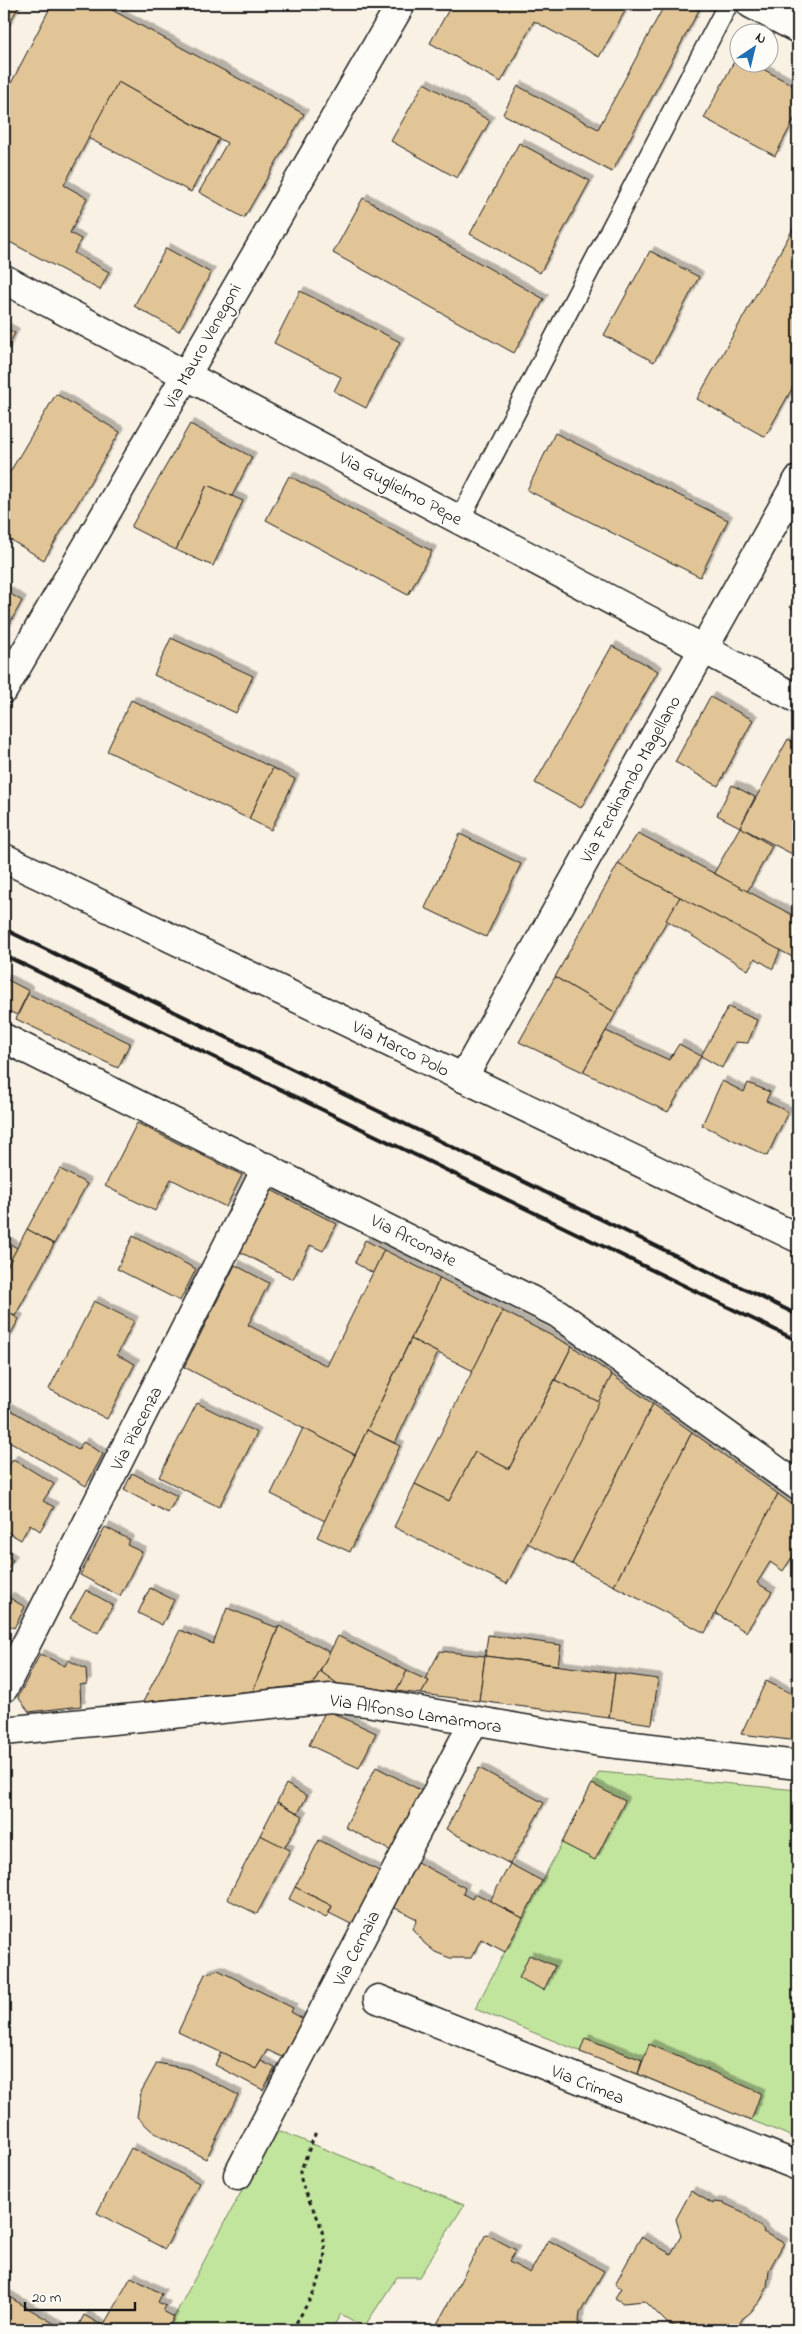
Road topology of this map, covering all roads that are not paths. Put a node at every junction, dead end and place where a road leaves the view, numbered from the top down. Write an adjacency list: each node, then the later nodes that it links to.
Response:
1 (401, 4): 6 (street, Via Mauro Venegoni)
2 (728, 4): 8 (lane)
3 (752, 4): 4 (street)
4 (798, 29)
5 (4, 279): 6 (street, Via Guglielmo Pepe)
6 (186, 375): 8 (street, Via Guglielmo Pepe); 10 (street, Via Mauro Venegoni)
7 (798, 480): 9 (street, Via Ferdinando Magellano)
8 (460, 519): 9 (street, Via Guglielmo Pepe)
9 (703, 648): 11 (street, Via Guglielmo Pepe); 14 (street, Via Ferdinando Magellano)
10 (4, 689)
11 (798, 699)
12 (4, 858): 14 (street, Via Marco Polo)
13 (4, 1038): 15 (street, Via Arconate)
14 (463, 1078): 16 (street, Via Marco Polo)
15 (267, 1167): 17 (street, Via Arconate); 18 (street, Via Piacenza)
16 (798, 1238)
17 (798, 1486)
18 (4, 1688)
19 (474, 1721): 20 (street, Via Alfonso Lamarmora); 21 (street, Via Alfonso Lamarmora); 24 (street, Via Cernaia)
20 (4, 1731)
21 (798, 1764)
22 (378, 1999): 23 (street, Via Crimea)
23 (798, 2166)
24 (238, 2175)

